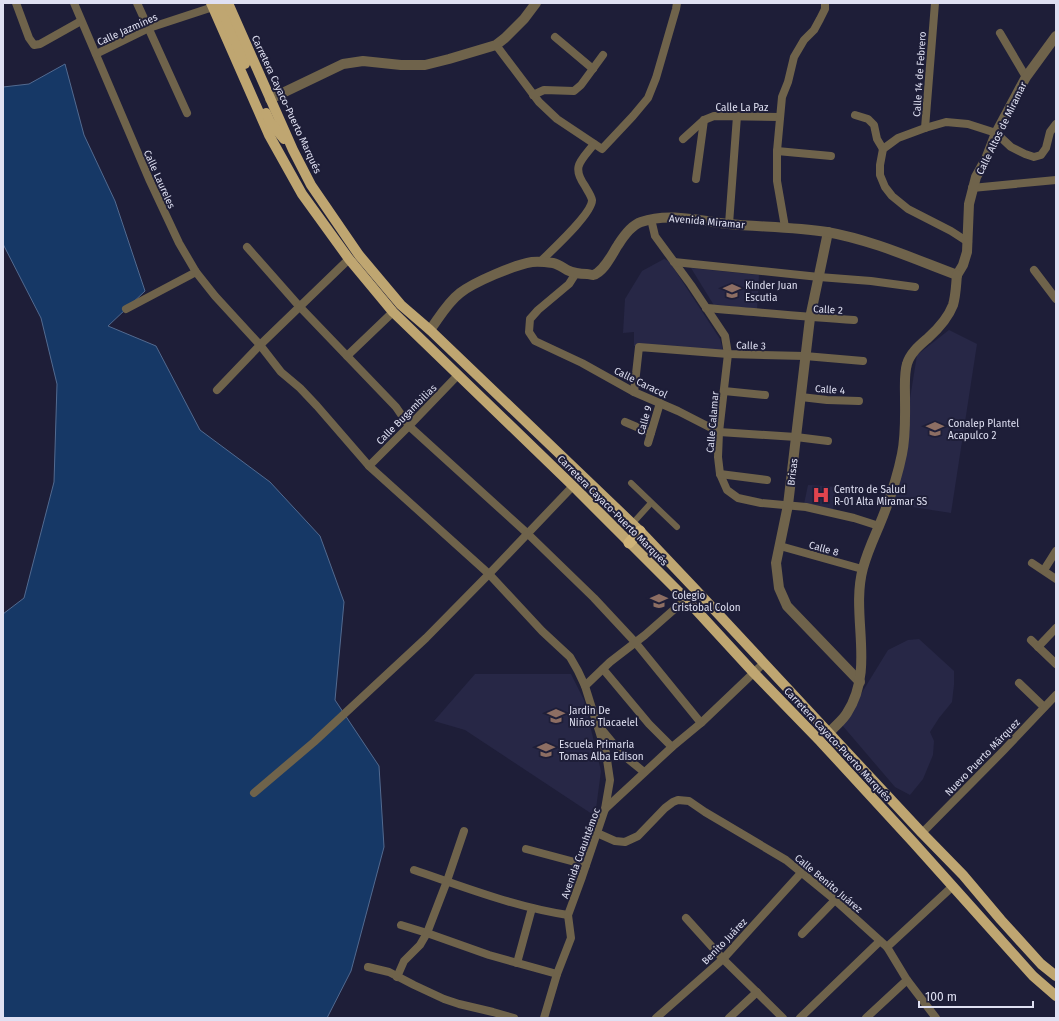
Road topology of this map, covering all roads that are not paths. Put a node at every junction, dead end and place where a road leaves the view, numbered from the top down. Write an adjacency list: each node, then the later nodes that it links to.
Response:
1 (16, 3): 9 (street)
2 (74, 3): 9 (street, Calle Laureles)
3 (137, 3): 10 (street)
4 (536, 3): 14 (street)
5 (677, 3): 30 (street)
6 (825, 3): 24 (street)
7 (935, 3): 27 (street, Calle 14 de Febrero)
8 (218, 4): 10 (street, Calle Jazmines); 20 (main road, Carretera Cayaco-Puerto Marqués); 32 (main road); 44 (main road, Carretera Cayaco-Puerto Marqués)
9 (81, 21): 15 (street, Calle Laureles)
10 (149, 28): 15 (street, Calle Jazmines); 21 (street)
11 (1000, 33): 18 (street)
12 (1056, 36): 18 (street, Calle Altos de Miramar)
13 (555, 37): 17 (street)
14 (496, 45): 19 (street); 20 (street)
15 (96, 54): 48 (street, Calle Laureles)
16 (603, 55): 17 (street)
17 (593, 69): 19 (street)
18 (1026, 77): 28 (street, Calle Altos de Miramar)
19 (533, 95): 30 (street)
20 (270, 99): 32 (main road, Carretera Cayaco-Puerto Marqués)
21 (187, 112)
22 (855, 115): 31 (street)
23 (737, 116): 24 (street, Calle La Paz); 25 (street, Calle La Paz); 39 (street)
24 (780, 117): 33 (street)
25 (704, 120): 29 (street, Calle La Paz); 35 (street, Calle La Paz)
26 (1056, 124): 28 (street)
27 (925, 128): 28 (street); 31 (street, Calle 14 de Febrero)
28 (996, 133): 37 (street, Calle Altos de Miramar)
29 (683, 139)
30 (594, 144): 45 (street)
31 (883, 149): 42 (street)
32 (293, 150): 60 (main road, Carretera Cayaco-Puerto Marqués)
33 (776, 151): 34 (street); 40 (street)
34 (831, 156)
35 (696, 179)
36 (1056, 180): 37 (street)
37 (972, 188): 42 (street, Calle Altos de Miramar)
38 (651, 219): 39 (street, Avenida Miramar); 46 (street, Calle Calamar); 49 (street, Avenida Miramar)
39 (729, 224): 40 (street, Avenida Miramar)
40 (785, 227): 41 (street, Avenida Miramar)
41 (828, 232): 50 (street, Avenida Miramar); 51 (street, Brisas)
42 (968, 242): 50 (street, Calle Altos de Miramar)
43 (247, 247): 54 (street)
44 (349, 259): 54 (street); 57 (main road, Carretera Cayaco-Puerto Marqués)
45 (541, 261): 49 (street, Avenida Miramar); 60 (street, Avenida Miramar)
46 (674, 262): 51 (street); 55 (street, Calle Calamar)
47 (1034, 270): 53 (street)
48 (196, 272): 56 (street); 61 (street, Calle Laureles)
49 (576, 273): 69 (street, Calle Caracol)
50 (957, 275): 88 (street, Calle Altos de Miramar)
51 (819, 277): 52 (street); 58 (street, Brisas)
52 (915, 287)
53 (1056, 299)
54 (299, 306): 61 (street); 63 (street)
55 (706, 308): 58 (street, Calle 2); 62 (street, Calle Calamar)
56 (126, 309)
57 (393, 312): 63 (street); 66 (main road, Carretera Cayaco-Puerto Marqués)
58 (810, 318): 59 (street, Calle 2); 64 (street, Brisas)
59 (854, 320)
60 (430, 330): 90 (main road, Carretera Cayaco-Puerto Marqués)
61 (260, 345): 67 (street); 81 (street, Calle Laureles)
62 (728, 354): 64 (street, Calle 3); 68 (street, Calle Calamar); 69 (street, Calle 3)
63 (347, 356): 75 (street)
64 (805, 356): 65 (street, Calle 3); 71 (street, Brisas)
65 (863, 361)
66 (458, 376): 75 (street, Calle Bugambilias); 85 (main road, Carretera Cayaco-Puerto Marqués)
67 (217, 390)
68 (724, 391): 70 (street); 76 (street, Calle Calamar)
69 (634, 392): 73 (street, Calle Caracol)
70 (765, 395)
71 (801, 397): 72 (street, Calle 4); 78 (street, Brisas)
72 (859, 401)
73 (660, 403): 76 (street, Calle Caracol); 77 (street, Calle 9)
74 (625, 422): 77 (street)
75 (409, 426): 81 (street, Calle Bugambilias); 91 (street)
76 (719, 432): 78 (street, Calle Caracol); 82 (street, Calle Calamar)
77 (651, 433): 80 (street, Calle 9)
78 (796, 437): 79 (street, Calle Caracol); 87 (street, Brisas)
79 (828, 441)
80 (648, 443)
81 (369, 466): 98 (street, Calle Laureles)
82 (720, 474): 83 (street); 87 (street, Calle Calamar)
83 (767, 480)
84 (631, 483): 86 (street)
85 (573, 486): 91 (street); 92 (main road, Carretera Cayaco-Puerto Marqués)
86 (651, 503): 89 (street); 90 (street)
87 (788, 505): 88 (street, Calle Calamar); 93 (street, Brisas)
88 (879, 526): 96 (street, Calle Altos de Miramar)
89 (677, 527)
90 (636, 528): 92 (highway); 105 (main road, Carretera Cayaco-Puerto Marqués)
91 (528, 534): 98 (street); 103 (street)
92 (629, 543): 100 (main road, Carretera Cayaco-Puerto Marqués)
93 (780, 546): 96 (street, Calle 8); 109 (street, Brisas)
94 (1056, 551): 97 (street)
95 (1032, 563): 97 (street)
96 (862, 569): 109 (street, Calle Altos de Miramar)
97 (1044, 570): 99 (street)
98 (489, 574): 111 (street, Calle Laureles); 119 (street)
99 (1056, 579)
100 (686, 599): 103 (street); 108 (main road, Carretera Cayaco-Puerto Marqués)
101 (1056, 628): 104 (street)
102 (1031, 640): 104 (street)
103 (635, 642): 107 (street); 115 (street)
104 (1038, 648): 106 (street)
105 (764, 663): 108 (street, Avenida Cuauhtémoc); 116 (main road, Carretera Cayaco-Puerto Marqués)
106 (1056, 664)
107 (604, 669): 111 (street); 117 (street)
108 (754, 673): 115 (street, Avenida Cuauhtémoc); 129 (main road, Carretera Cayaco-Puerto Marqués)
109 (860, 682): 116 (street, Calle Altos de Miramar)
110 (1019, 683): 113 (street)
111 (585, 686): 114 (street, Calle Laureles)
112 (1056, 695): 113 (street, Nuevo Puerto Márquez)
113 (1044, 707): 123 (street, Nuevo Puerto Márquez)
114 (595, 721): 118 (street); 120 (street, Calle Laureles)
115 (701, 723): 117 (street, Avenida Cuauhtémoc)
116 (829, 733): 123 (main road, Carretera Cayaco-Puerto Marqués)
117 (672, 747): 118 (street, Avenida Cuauhtémoc)
118 (644, 772): 120 (street, Avenida Cuauhtémoc)
119 (254, 793)
120 (605, 809): 122 (street, Avenida Cuauhtémoc)
121 (464, 831): 128 (street)
122 (597, 833): 125 (street, Avenida Cuauhtémoc); 127 (street, Calle Benito Juárez)
123 (922, 833): 144 (main road, Carretera Cayaco-Puerto Marqués)
124 (526, 849): 125 (street)
125 (586, 865): 132 (street, Avenida Cuauhtémoc)
126 (414, 870): 128 (street)
127 (801, 873): 130 (street, Calle Benito Juárez); 139 (street, Benito Juárez)
128 (447, 881): 131 (street); 135 (street)
129 (953, 886): 138 (street); 147 (main road, Carretera Cayaco-Puerto Marqués)
130 (836, 900): 136 (street); 137 (street, Calle Benito Juárez)
131 (532, 908): 132 (street); 140 (street)
132 (568, 915): 142 (street, Avenida Cuauhtémoc)
133 (686, 918): 139 (street)
134 (401, 925): 135 (street)
135 (427, 933): 140 (street); 143 (street)
136 (802, 934)
137 (880, 941): 138 (street, Calle Benito Juárez); 153 (street)
138 (887, 947): 145 (street, Calle Benito Juárez)
139 (723, 959): 146 (street); 150 (street, Benito Juárez)
140 (517, 963): 142 (street)
141 (368, 967): 143 (street)
142 (558, 974): 149 (street, Avenida Cuauhtémoc)
143 (397, 976): 148 (street)
144 (1056, 976)
145 (907, 980): 154 (street); 155 (street, Calle Benito Juárez)
146 (757, 992): 151 (street); 152 (street)
147 (1056, 996)
148 (514, 1018)
149 (544, 1018)
150 (656, 1018)
151 (730, 1018)
152 (783, 1018)
153 (800, 1018)
154 (866, 1018)
155 (936, 1018)

